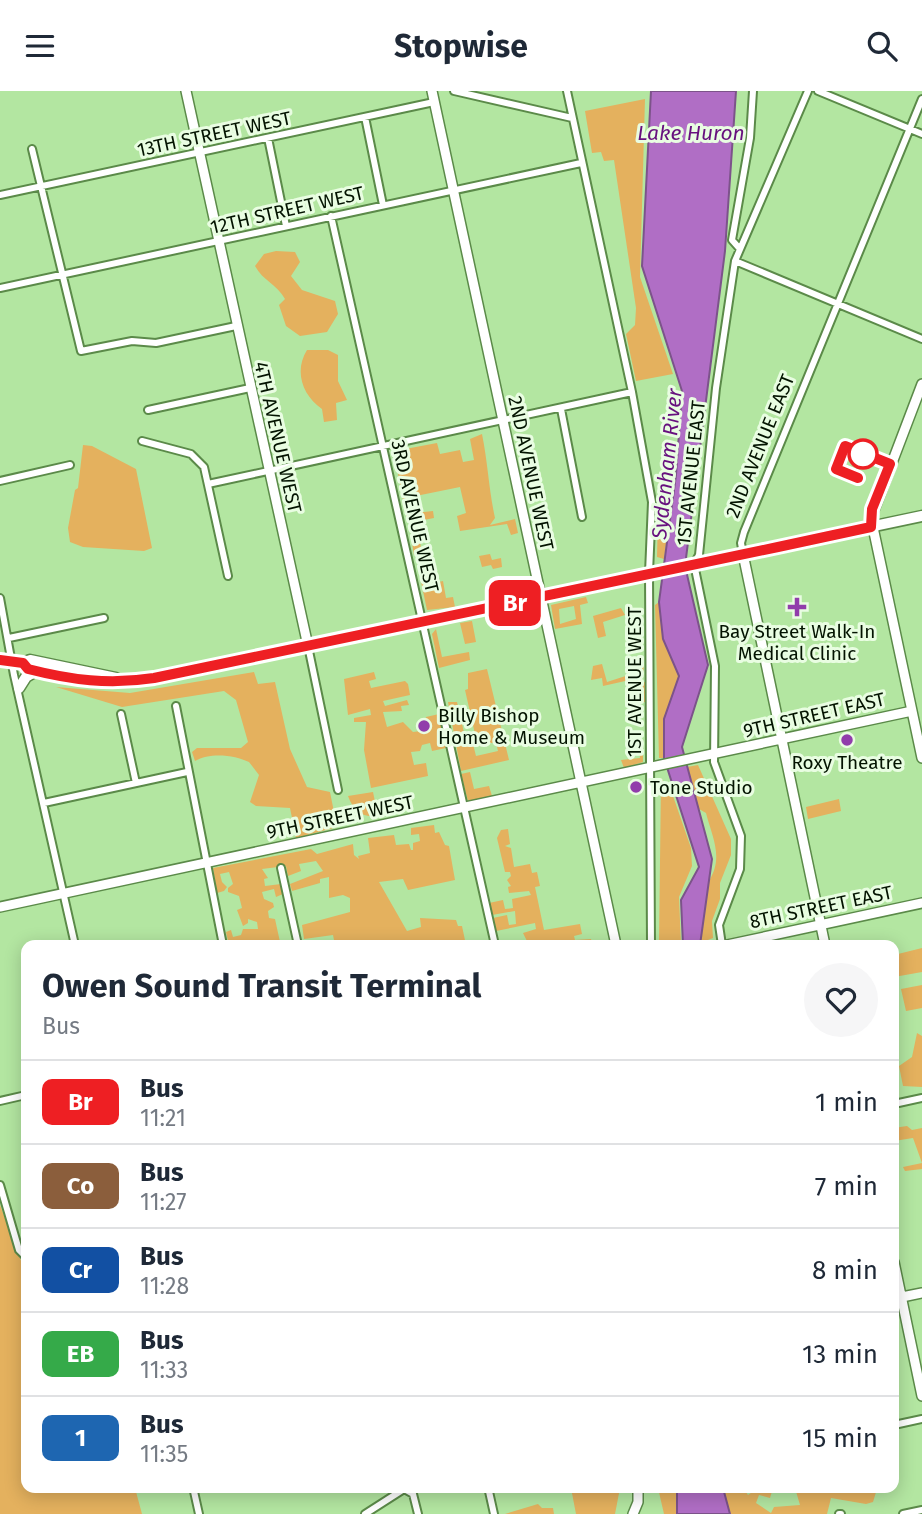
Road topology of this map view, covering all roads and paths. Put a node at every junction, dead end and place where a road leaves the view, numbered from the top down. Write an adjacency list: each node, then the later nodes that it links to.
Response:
1 (186, 91): 16 (street, 4TH AVENUE WEST)
2 (432, 91): 9 (street, 2ND AVENUE WEST)
3 (454, 91): 11 (street)
4 (566, 91): 11 (street, 1ST AVENUE WEST)
5 (753, 91): 25 (street)
6 (808, 91): 25 (street, 1ST AVENUE EAST)
7 (818, 91): 12 (street)
8 (922, 99): 12 (street, 2ND AVENUE EAST)
9 (434, 102): 10 (street, 13TH STREET WEST); 19 (street, 2ND AVENUE WEST)
10 (365, 117): 14 (street, 13TH STREET WEST); 21 (street)
11 (572, 118): 17 (street, 1ST AVENUE WEST)
12 (910, 129): 13 (street); 29 (street, 2ND AVENUE EAST)
13 (922, 134)
14 (268, 138): 16 (street, 13TH STREET WEST); 23 (street)
15 (33, 149): 18 (street)
16 (199, 153): 18 (street, 13TH STREET WEST); 24 (street, 4TH AVENUE WEST)
17 (581, 163): 19 (street, 12TH STREET WEST); 34 (street, 1ST AVENUE WEST)
18 (42, 186): 20 (street, 13TH STREET WEST); 27 (street)
19 (452, 189): 21 (street, 12TH STREET WEST); 37 (street, 2ND AVENUE WEST)
20 (0, 195)
21 (383, 205): 22 (street, 12TH STREET WEST)
22 (331, 216): 23 (street, 12TH STREET WEST); 39 (street, 3RD AVENUE WEST)
23 (286, 226): 24 (street, 12TH STREET WEST)
24 (218, 242): 27 (street, 12TH STREET WEST); 30 (street, 4TH AVENUE WEST)
25 (740, 249): 26 (street, 1ST AVENUE EAST)
26 (735, 261): 29 (street); 48 (street, 1ST AVENUE EAST)
27 (61, 275): 28 (street, 12TH STREET WEST); 30 (street)
28 (0, 288)
29 (838, 304): 31 (street); 47 (street, 2ND AVENUE EAST)
30 (236, 326): 33 (street, 4TH AVENUE WEST)
31 (922, 339)
32 (922, 384): 46 (street)
33 (250, 389): 36 (street); 41 (street, 4TH AVENUE WEST)
34 (632, 392): 35 (street); 49 (street, 1ST AVENUE WEST)
35 (561, 409): 37 (street); 45 (street)
36 (148, 410)
37 (502, 421): 39 (street); 51 (street, 2ND AVENUE WEST)
38 (142, 440): 43 (street)
39 (384, 445): 41 (street); 54 (street, 3RD AVENUE WEST)
40 (70, 465): 42 (street)
41 (268, 471): 43 (street); 56 (street, 4TH AVENUE WEST)
42 (0, 481)
43 (208, 484): 50 (street)
44 (922, 516): 46 (main road)
45 (582, 517)
46 (871, 527): 47 (main road); 64 (street)
47 (743, 554): 48 (main road); 66 (street, 2ND AVENUE EAST)
48 (689, 565): 49 (main road); 67 (street, 1ST AVENUE EAST)
49 (654, 572): 51 (main road); 70 (street, 1ST AVENUE WEST)
50 (228, 576)
51 (540, 597): 54 (main road); 73 (street, 2ND AVENUE WEST)
52 (0, 598): 55 (street)
53 (104, 618): 55 (street)
54 (423, 621): 56 (main road); 76 (street, 3RD AVENUE WEST)
55 (9, 638): 58 (street)
56 (308, 646): 60 (main road); 74 (street, 4TH AVENUE WEST)
57 (0, 660): 58 (main road)
58 (18, 662): 59 (main road); 60 (main road); 61 (street)
59 (36, 671): 60 (main road); 61 (main road)
60 (128, 680)
61 (19, 688): 75 (street)
62 (176, 706): 71 (street)
63 (922, 709): 64 (street, 9TH STREET EAST)
64 (912, 711): 66 (street, 9TH STREET EAST); 68 (street)
65 (121, 714): 72 (street)
66 (781, 740): 67 (street, 9TH STREET EAST); 82 (street, 2ND AVENUE EAST)
67 (713, 756): 69 (street, 9TH STREET EAST); 89 (street, 1ST AVENUE EAST)
68 (922, 758)
69 (687, 761): 70 (street, 9TH STREET WEST)
70 (654, 767): 73 (street, 9TH STREET WEST); 88 (street, 1ST AVENUE WEST)
71 (187, 772): 72 (street); 77 (street)
72 (136, 782): 75 (street)
73 (580, 784): 76 (street, 9TH STREET WEST); 87 (street, 2ND AVENUE WEST)
74 (338, 790)
75 (44, 803): 79 (street)
76 (464, 808): 77 (street, 9TH STREET WEST); 86 (street, 3RD AVENUE WEST)
77 (206, 864): 79 (street, 9TH STREET WEST); 84 (street)
78 (281, 868): 85 (street)
79 (64, 894): 81 (street, 9TH STREET WEST); 83 (street)
80 (922, 903): 82 (street, 8TH STREET EAST)
81 (0, 907)
82 (821, 925): 90 (street, 8TH STREET EAST); 91 (street, 2ND AVENUE EAST)
83 (74, 940)
84 (222, 940)
85 (297, 940)
86 (494, 940)
87 (614, 940)
88 (651, 940)
89 (723, 940)
90 (748, 940)
91 (824, 940)
92 (21, 1096): 94 (street)
93 (922, 1098): 95 (street)
94 (0, 1101)
95 (899, 1103)
96 (0, 1185): 97 (street)
97 (21, 1252)
98 (899, 1284): 100 (street)
99 (922, 1293): 100 (street)
100 (902, 1297): 101 (street); 102 (street)
101 (899, 1302)
102 (922, 1396)
103 (922, 1419): 104 (street)
104 (899, 1424)
105 (194, 1493): 112 (street)
106 (395, 1493): 113 (street)
107 (411, 1493): 114 (street)
108 (489, 1493): 115 (street)
109 (638, 1493): 110 (street)
110 (638, 1503): 116 (street); 117 (street)
111 (922, 1510): 118 (street)
112 (199, 1514)
113 (365, 1514)
114 (418, 1514)
115 (494, 1514)
116 (633, 1514)
117 (641, 1514)
118 (903, 1514)

